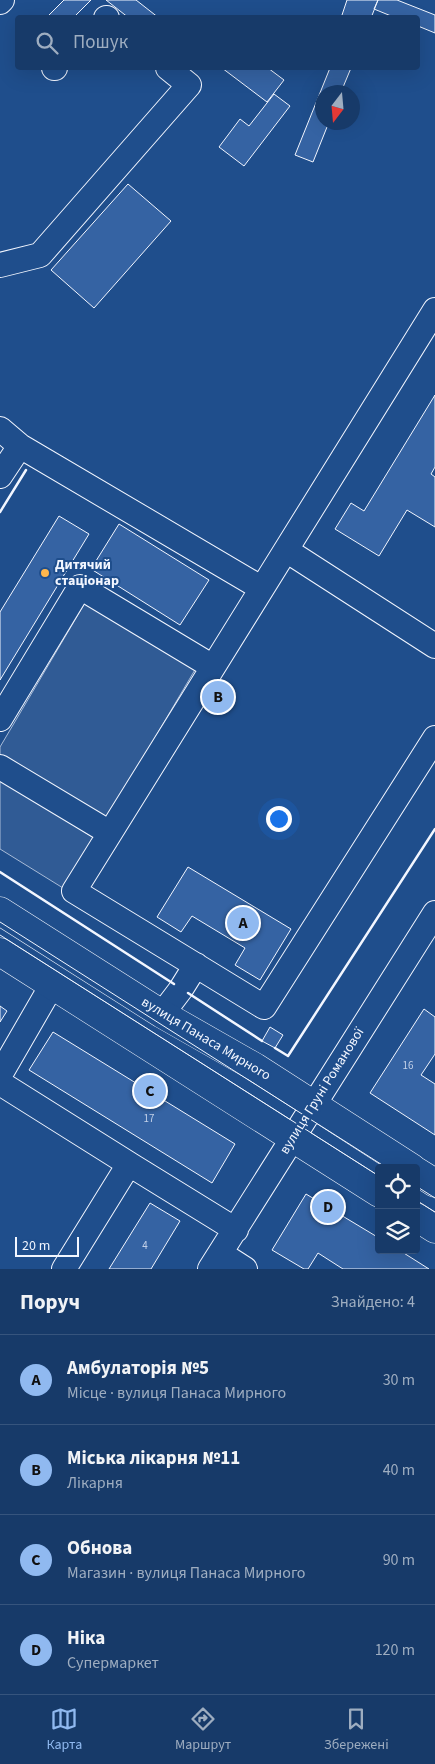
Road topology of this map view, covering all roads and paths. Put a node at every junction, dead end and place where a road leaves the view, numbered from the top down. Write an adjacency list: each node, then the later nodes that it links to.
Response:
1 (170, 70): 2 (street)
2 (0, 265)
3 (435, 310): 7 (street)
4 (0, 429): 5 (street)
5 (20, 446): 6 (street); 8 (street)
6 (0, 476)
7 (286, 550): 8 (street); 9 (street)
8 (261, 588): 10 (street)
9 (435, 646)
10 (213, 667): 11 (street); 14 (street)
11 (0, 719)
12 (435, 738): 18 (street)
13 (0, 767): 14 (street)
14 (110, 833): 18 (street)
15 (0, 911): 20 (main road, вулиця Панаса Мирного)
16 (435, 913): 23 (street, вулиця Груні Романової)
17 (0, 952): 19 (main road)
18 (196, 965): 20 (street)
19 (52, 985): 21 (street); 24 (main road)
20 (162, 1014): 23 (main road, вулиця Панаса Мирного)
21 (0, 1075)
22 (0, 1082): 25 (street)
23 (313, 1105): 24 (street, вулиця Груні Романової); 26 (main road, вулиця Панаса Мирного)
24 (292, 1138): 29 (main road); 32 (street, вулиця Груні Романової)
25 (128, 1164): 32 (street); 34 (street)
26 (406, 1164)
27 (420, 1174): 28 (main road)
28 (435, 1183)
29 (375, 1190)
30 (420, 1220): 31 (main road)
31 (435, 1229)
32 (236, 1230): 33 (street, вулиця Груні Романової)
33 (215, 1261): 35 (street)
34 (64, 1269)
35 (245, 1269)

